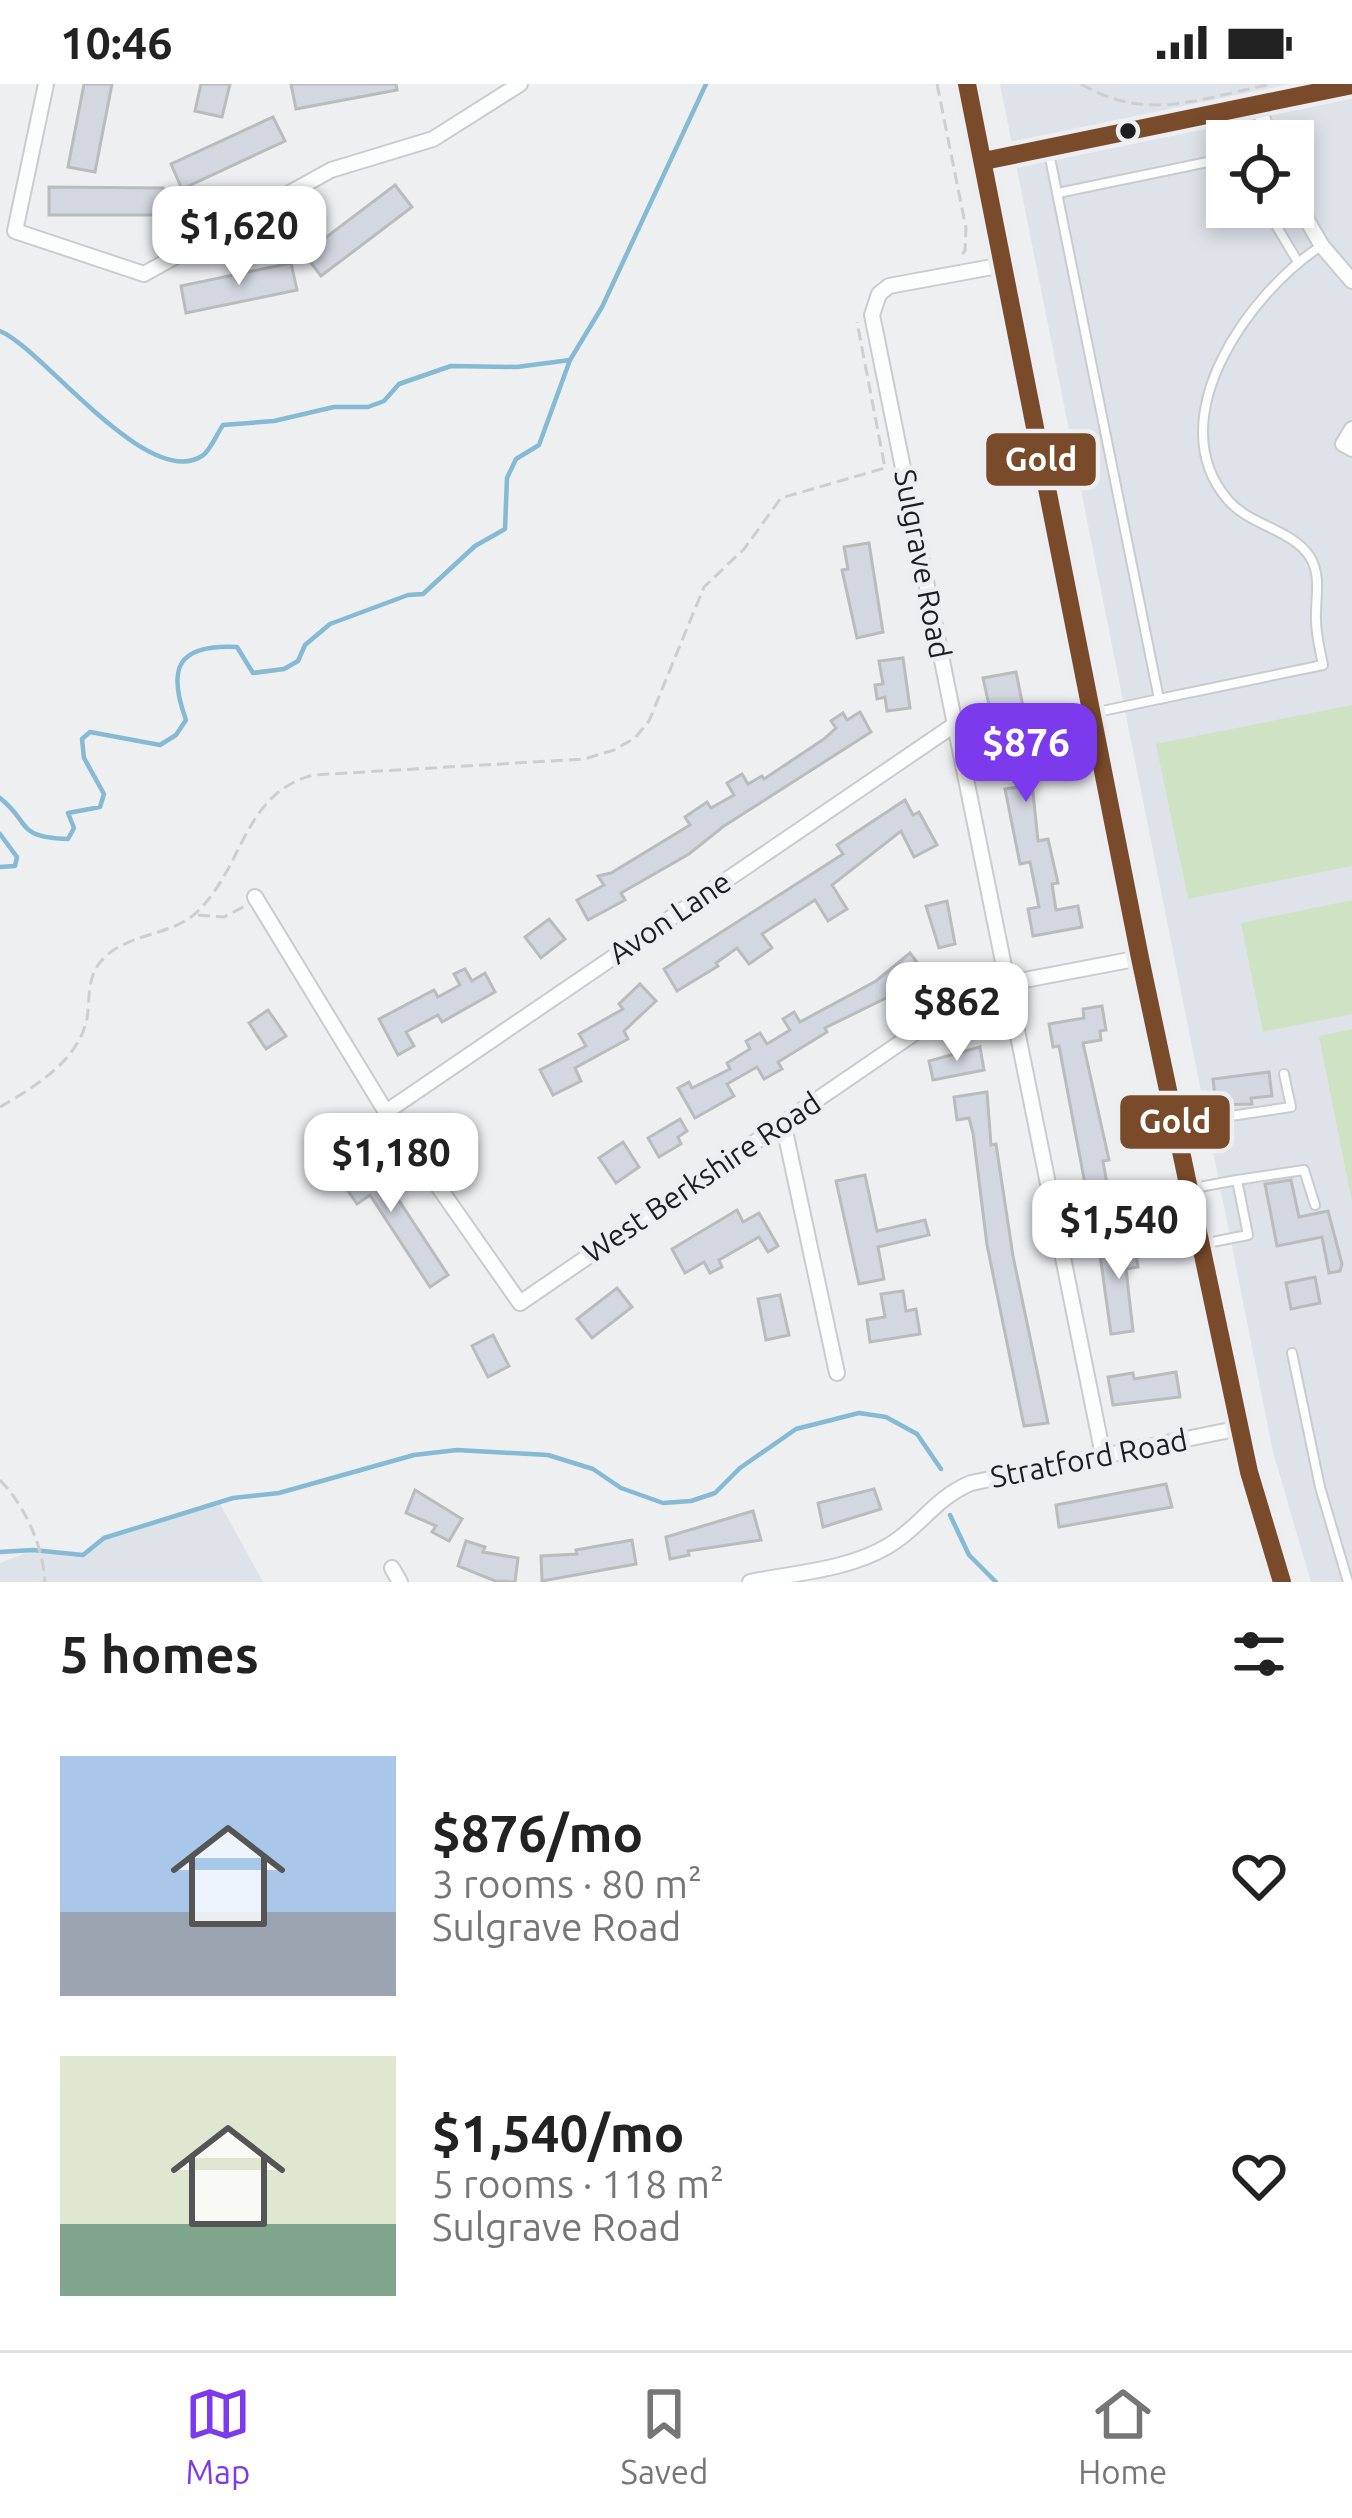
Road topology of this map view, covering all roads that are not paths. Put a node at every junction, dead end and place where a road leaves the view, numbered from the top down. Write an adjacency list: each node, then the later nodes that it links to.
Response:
1 (46, 84): 2 (street)
2 (520, 84)
3 (967, 84): 8 (main road)
4 (1352, 86): 5 (street)
5 (1258, 104): 6 (street); 7 (street)
6 (1263, 120)
7 (1048, 148): 8 (street); 10 (lane)
8 (984, 161): 15 (main road)
9 (1206, 162): 10 (lane)
10 (1058, 194): 19 (lane)
11 (1278, 228): 14 (lane)
12 (1312, 228): 13 (street)
13 (1322, 246): 14 (lane); 16 (street)
14 (1298, 262): 19 (lane)
15 (1003, 265): 20 (main road); 21 (street, Sulgrave Road)
16 (1352, 280)
17 (1352, 429): 18 (street)
18 (1352, 449)
19 (1160, 699): 20 (lane)
20 (1091, 713): 23 (main road)
21 (954, 725): 24 (street, Sulgrave Road); 26 (street, Avon Lane)
22 (256, 897): 26 (street)
23 (1140, 958): 24 (street, West Berkshire Road); 28 (main road)
24 (1009, 983): 27 (street, West Berkshire Road); 36 (street, Sulgrave Road)
25 (1284, 1074): 28 (lane)
26 (386, 1112): 27 (street, West Berkshire Road)
27 (783, 1122): 34 (street)
28 (1175, 1124): 30 (main road)
29 (1237, 1180): 30 (lane); 31 (lane); 32 (lane)
30 (1189, 1189): 32 (main road)
31 (1315, 1205)
32 (1201, 1245): 35 (main road)
33 (1292, 1353): 39 (lane)
34 (837, 1372)
35 (1240, 1428): 36 (street, Stratford Road); 38 (main road)
36 (1102, 1456): 37 (street, Stratford Road)
37 (750, 1582)
38 (1282, 1582)
39 (1348, 1582)

